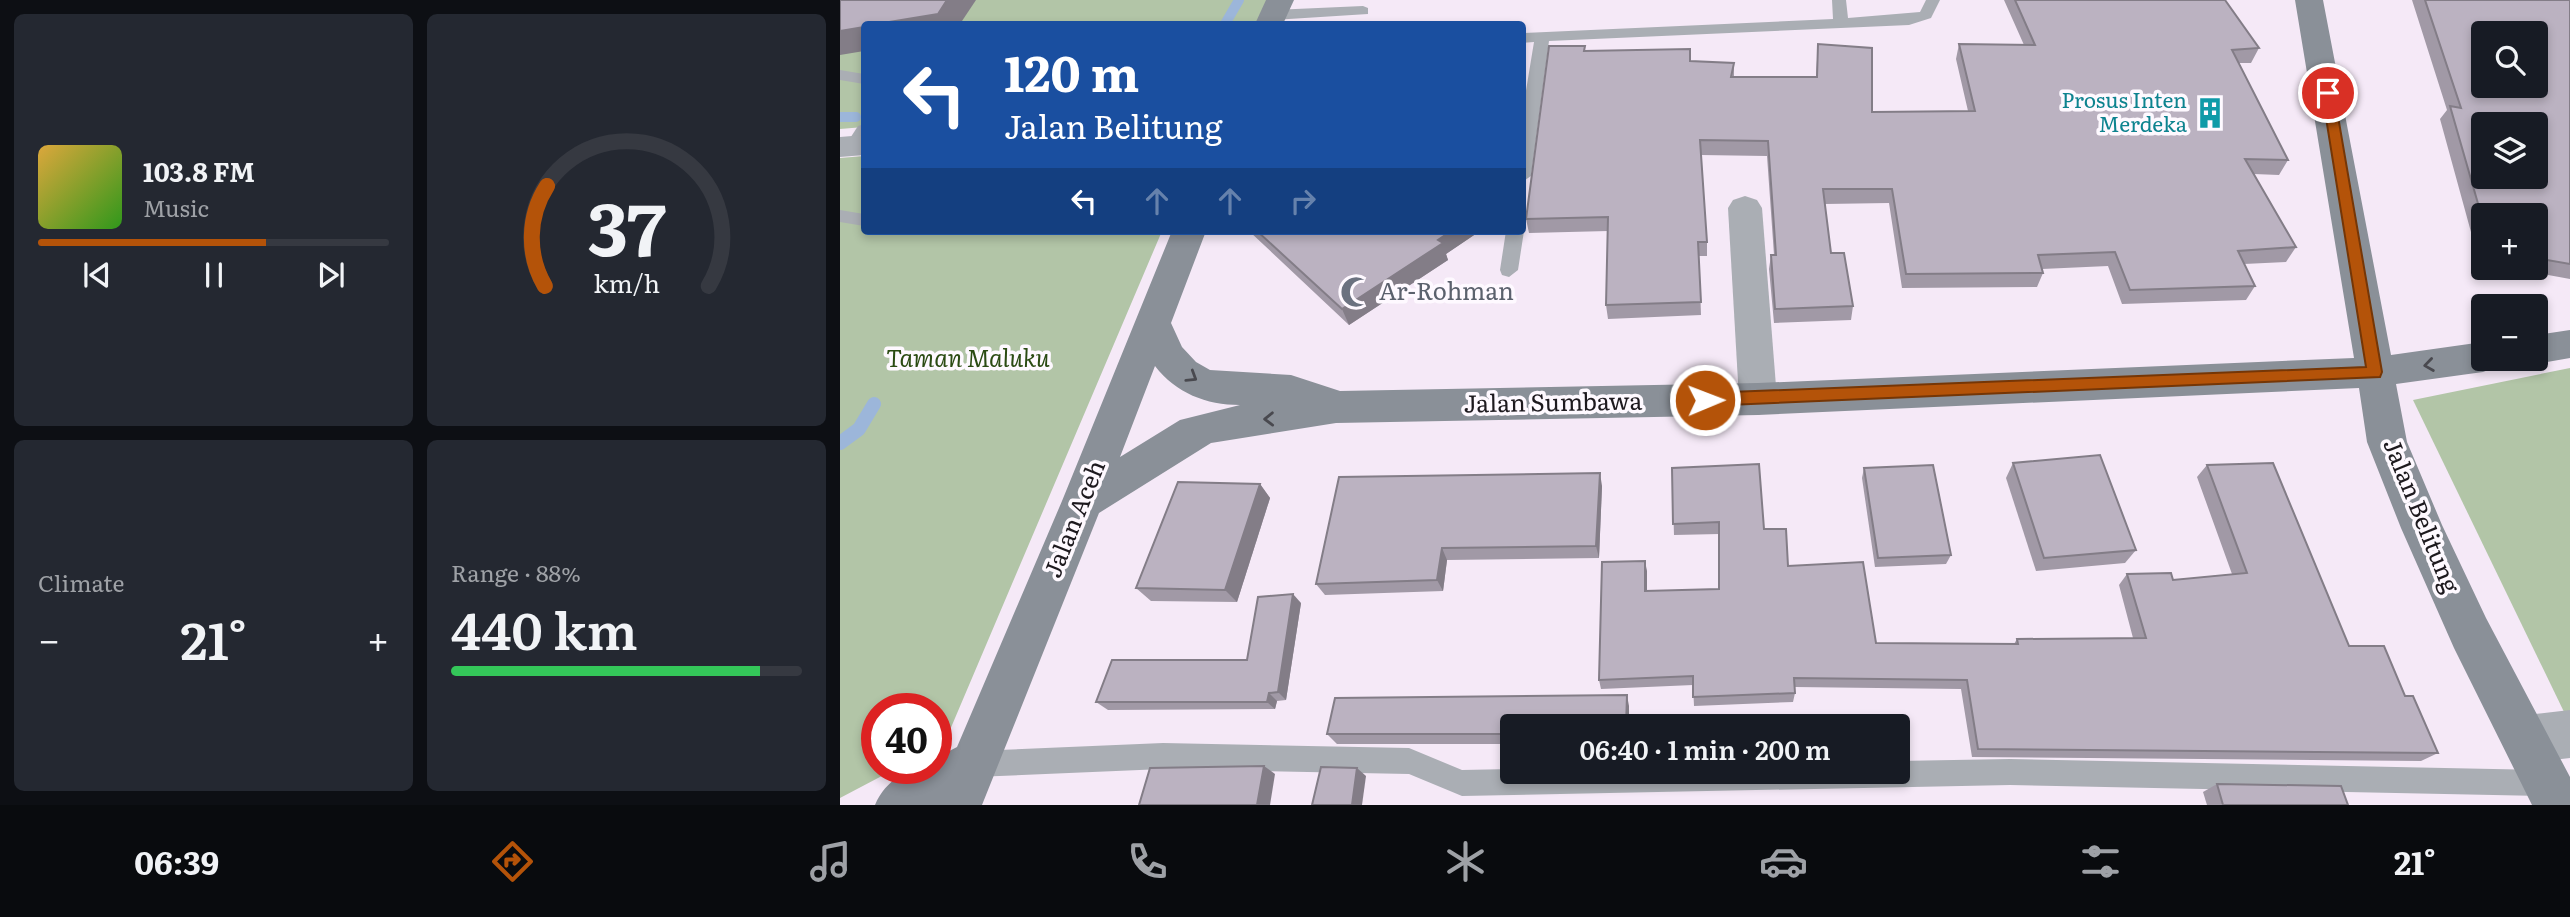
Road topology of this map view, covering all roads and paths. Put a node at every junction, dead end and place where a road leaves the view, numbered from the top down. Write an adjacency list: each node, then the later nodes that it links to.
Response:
1 (1839, 0): 6 (lane)
2 (1933, 0): 6 (lane)
3 (2309, 0): 22 (street, Jalan Belitung)
4 (1363, 12): 5 (lane)
5 (1274, 13)
6 (1841, 24): 8 (lane)
7 (1526, 38): 8 (lane)
8 (1542, 38): 11 (lane)
9 (840, 75): 10 (lane)
10 (861, 78)
11 (1526, 148)
12 (1745, 208): 23 (street)
13 (840, 216): 14 (lane)
14 (861, 220)
15 (1187, 235): 18 (street, Jalan Aceh)
16 (1514, 235): 17 (lane)
17 (1509, 270)
18 (1153, 323): 24 (street, Jalan Sumbawa, one-way to 24); 25 (street, Jalan Aceh)
19 (2570, 344): 20 (street)
20 (2548, 347)
21 (2471, 359): 22 (street, Jalan Sumbawa, one-way to 22)
22 (2374, 372): 23 (street, Jalan Sumbawa); 26 (street, Jalan Belitung)
23 (1758, 399): 24 (street, Jalan Sumbawa)
24 (1336, 407): 25 (street, Jalan Sumbawa, one-way to 25)
25 (1083, 501): 27 (street, Jalan Aceh)
26 (2548, 736): 28 (street, Jalan Belitung)
27 (966, 784): 28 (lane); 29 (street)
28 (2553, 794)
29 (900, 805)

